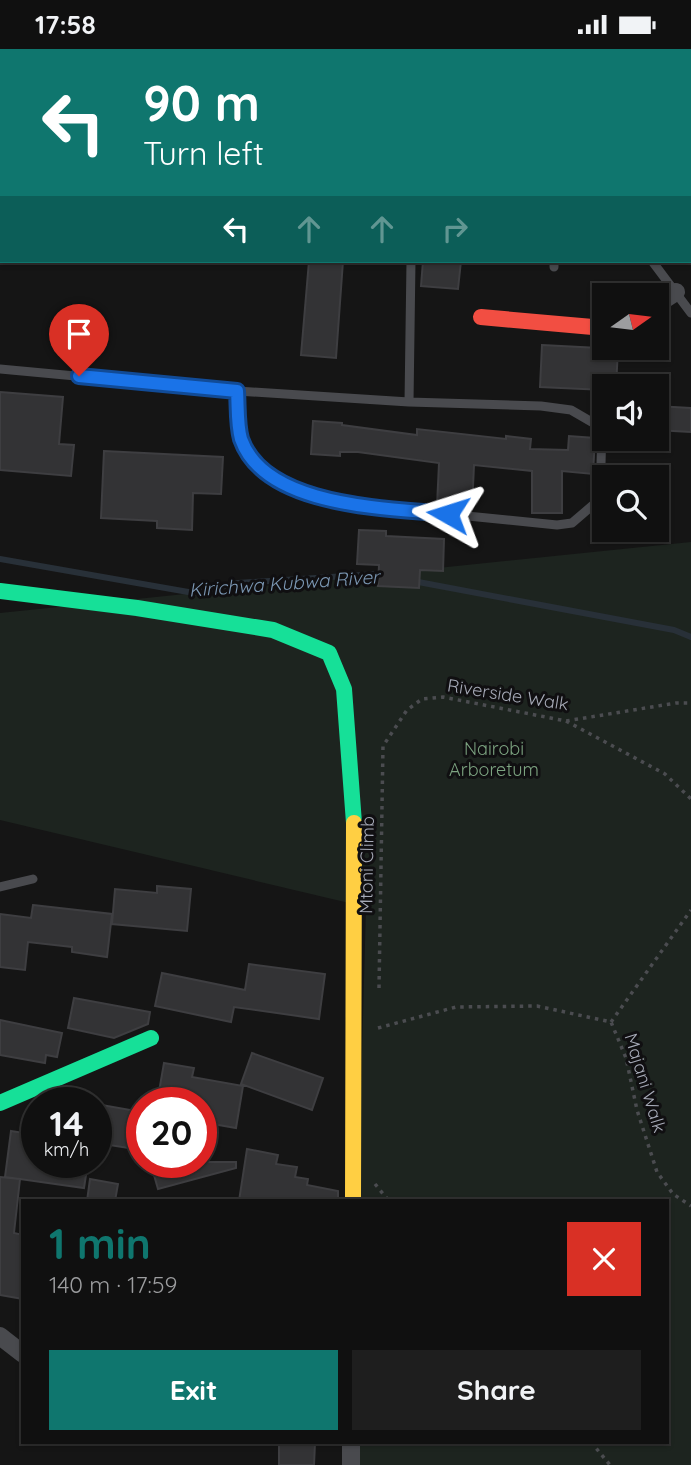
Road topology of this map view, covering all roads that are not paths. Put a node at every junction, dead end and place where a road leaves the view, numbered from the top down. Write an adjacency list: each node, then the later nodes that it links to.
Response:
1 (411, 263): 10 (lane)
2 (654, 263): 3 (lane)
3 (676, 292): 4 (street); 5 (lane)
4 (669, 297)
5 (691, 313)
6 (481, 317): 7 (street)
7 (592, 327)
8 (0, 369): 9 (lane)
9 (237, 391): 10 (lane); 10 (lane)
10 (408, 402)
11 (4, 593): 16 (street)
12 (33, 879): 13 (lane)
13 (0, 887)
14 (151, 1038): 15 (street)
15 (0, 1103)
16 (353, 1199)
17 (0, 1336): 18 (street)
18 (21, 1353)
19 (351, 1444): 20 (street)
20 (351, 1465)

